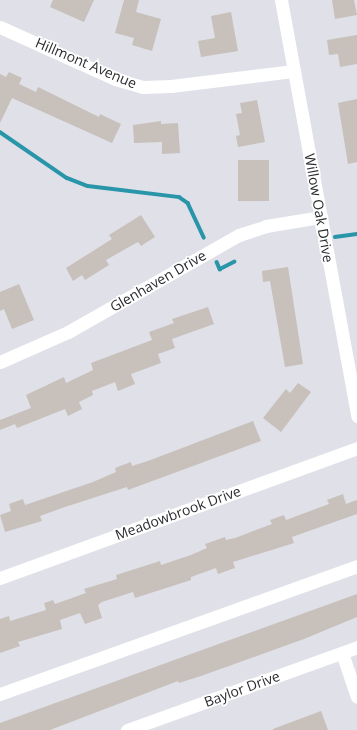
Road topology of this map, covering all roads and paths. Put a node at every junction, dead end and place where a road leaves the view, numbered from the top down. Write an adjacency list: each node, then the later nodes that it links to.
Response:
1 (282, 0): 3 (street, Willow Oak Drive)
2 (0, 26): 3 (street, Hillmont Avenue)
3 (294, 70): 4 (street, Willow Oak Drive)
4 (321, 217): 5 (street, Glenhaven Drive); 6 (street, Willow Oak Drive)
5 (0, 362)
6 (357, 416)
7 (357, 448): 9 (street, Meadowbrook Drive)
8 (357, 566): 12 (street)
9 (0, 578)
10 (357, 647): 11 (street, Baylor Drive)
11 (342, 653): 13 (street); 14 (street, Baylor Drive)
12 (0, 694)
13 (357, 697)
14 (127, 730)

